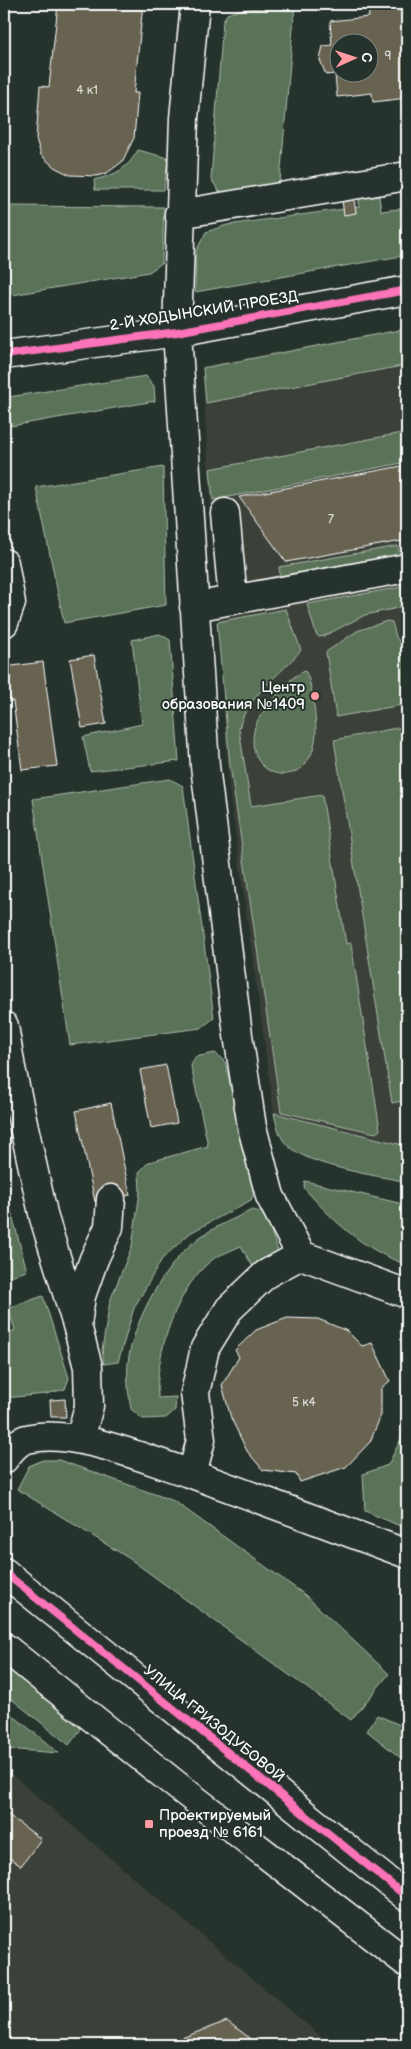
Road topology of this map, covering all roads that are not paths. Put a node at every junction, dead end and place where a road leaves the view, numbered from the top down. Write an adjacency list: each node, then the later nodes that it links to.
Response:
1 (195, 4): 3 (street)
2 (407, 176): 3 (street)
3 (179, 214): 5 (street)
4 (407, 290): 5 (street, 2-Й ХОДЫНСКИЙ ПРОЕЗД)
5 (177, 332): 6 (street, 2-Й ХОДЫНСКИЙ ПРОЕЗД); 11 (street)
6 (4, 355)
7 (225, 513): 10 (street)
8 (4, 563): 12 (street)
9 (407, 568): 10 (street)
10 (233, 600): 11 (street)
11 (194, 607): 15 (street)
12 (4, 623)
13 (4, 1026): 17 (street)
14 (111, 1199): 17 (street)
15 (301, 1256): 16 (street); 20 (street)
16 (407, 1294)
17 (77, 1325): 18 (street)
18 (80, 1439): 19 (street); 20 (street)
19 (6, 1452)
20 (192, 1474): 21 (street)
21 (407, 1554)
22 (4, 1572): 24 (street, УЛИЦА ГРИЗОДУБОВОЙ)
23 (4, 1647): 25 (street)
24 (407, 1897)
25 (407, 1963)

